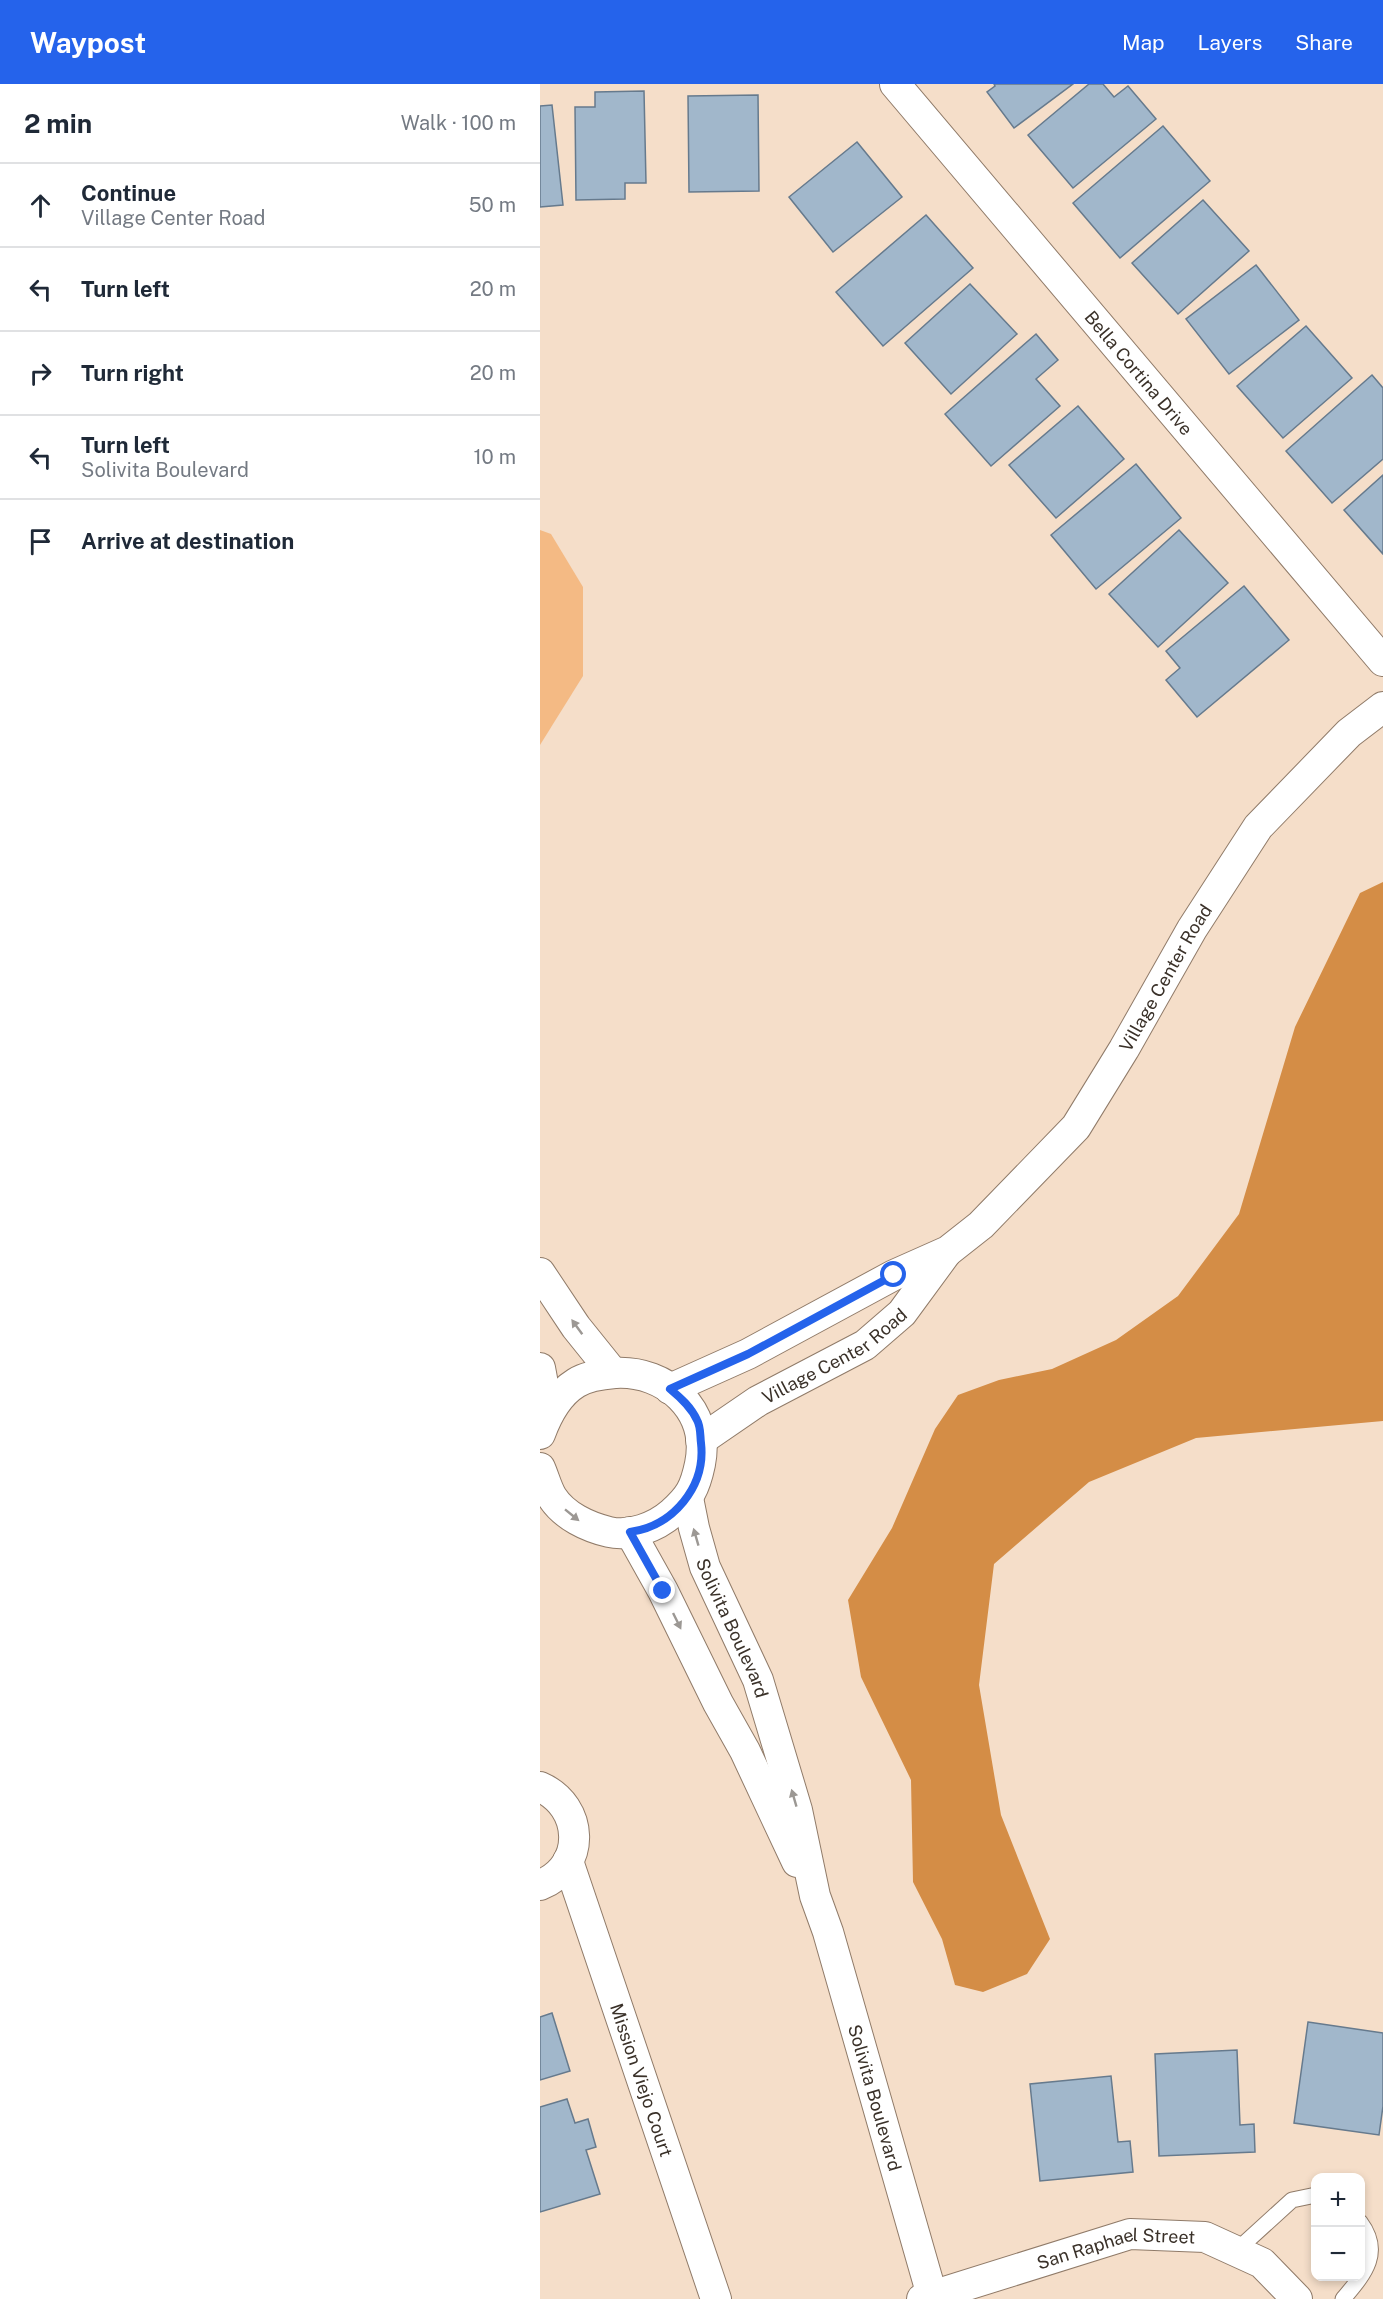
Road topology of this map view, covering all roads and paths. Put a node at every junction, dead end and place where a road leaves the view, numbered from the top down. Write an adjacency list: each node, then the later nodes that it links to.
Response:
1 (895, 84): 2 (street, Bella Cortina Drive)
2 (1383, 662)
3 (1383, 707): 4 (street, Village Center Road)
4 (948, 1251): 8 (street, Village Center Road); 10 (street, Village Center Road)
5 (540, 1273): 7 (street, one-way to 5)
6 (540, 1368): 9 (street)
7 (613, 1373): 8 (street); 9 (street)
8 (670, 1389): 10 (street)
9 (544, 1422)
10 (701, 1440): 12 (street)
11 (540, 1468): 13 (street, one-way to 13)
12 (688, 1498): 13 (street); 17 (street, Solivita Boulevard, one-way to 12)
13 (630, 1532): 17 (street, Solivita Boulevard, one-way to 17)
14 (540, 1787): 15 (street)
15 (568, 1861): 16 (street); 22 (street, Mission Viejo Court)
16 (540, 1884)
17 (815, 1896): 21 (street, Solivita Boulevard)
18 (1311, 2196): 20 (lane)
19 (1364, 2227): 24 (lane)
20 (1236, 2251): 21 (street, San Raphael Street); 23 (street, San Raphael Street)
21 (929, 2298)
22 (716, 2299)
23 (1297, 2299)
24 (1343, 2299)

